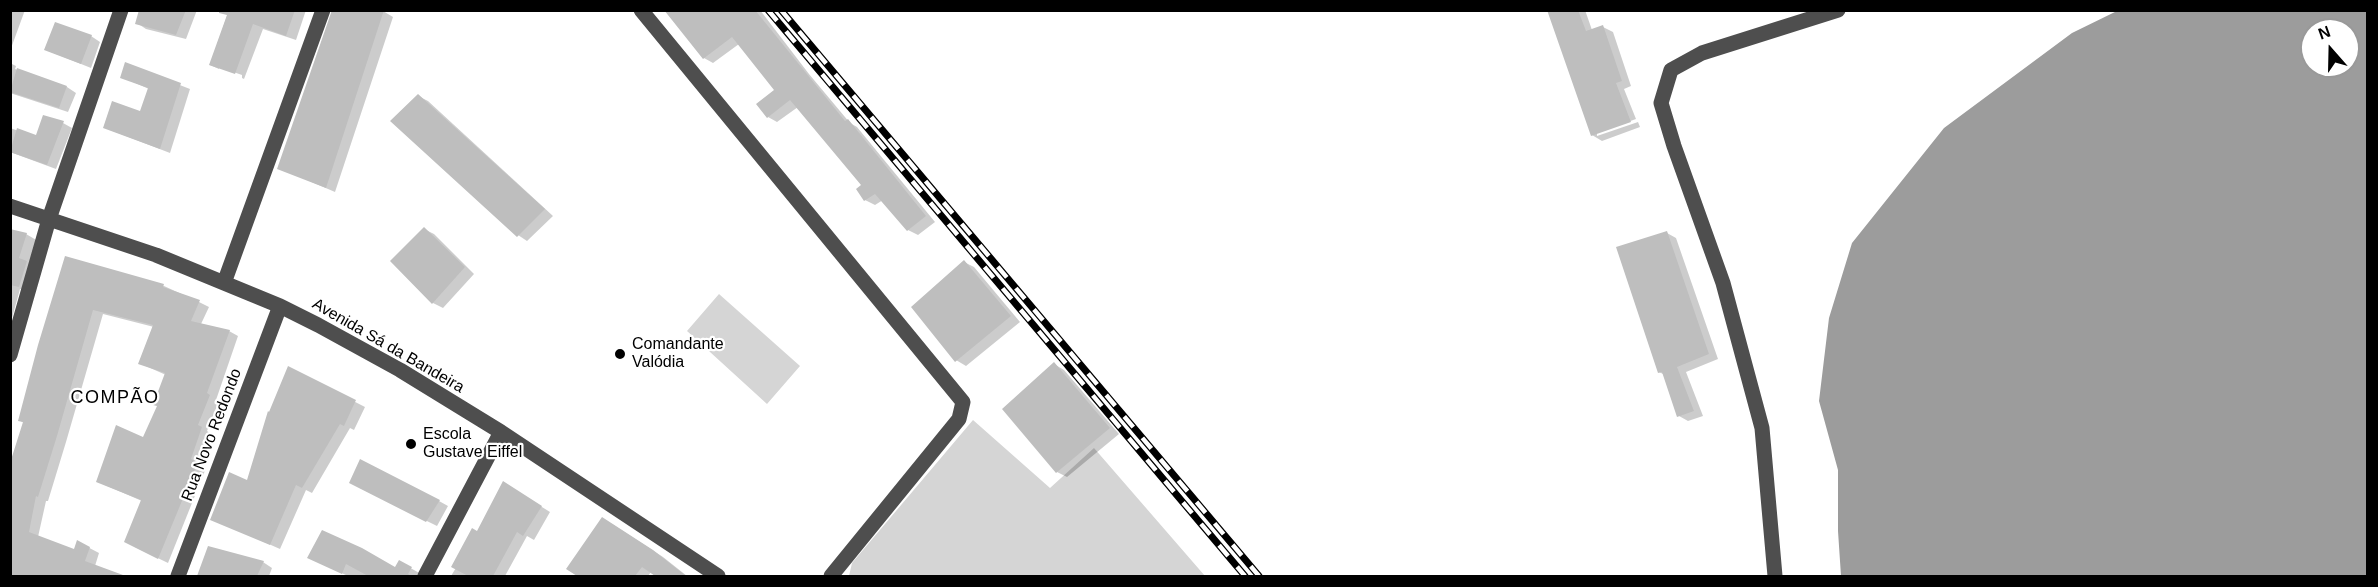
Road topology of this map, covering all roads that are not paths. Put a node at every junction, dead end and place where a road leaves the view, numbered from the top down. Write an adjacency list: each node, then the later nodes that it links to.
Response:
1 (121, 10): 6 (street)
2 (323, 10): 7 (street)
3 (641, 10): 14 (street)
4 (1838, 10): 15 (street)
5 (10, 206): 6 (street, Avenida Sá da Bandeira)
6 (50, 219): 7 (street, Avenida Sá da Bandeira); 9 (street)
7 (224, 283): 8 (street, Avenida Sá da Bandeira)
8 (280, 306): 10 (street, Avenida Sá da Bandeira); 11 (street, Rua Novo Redondo)
9 (10, 355)
10 (501, 432): 12 (street); 13 (street, Avenida Sá da Bandeira)
11 (178, 576)
12 (425, 576)
13 (716, 576)
14 (831, 576)
15 (1775, 576)

